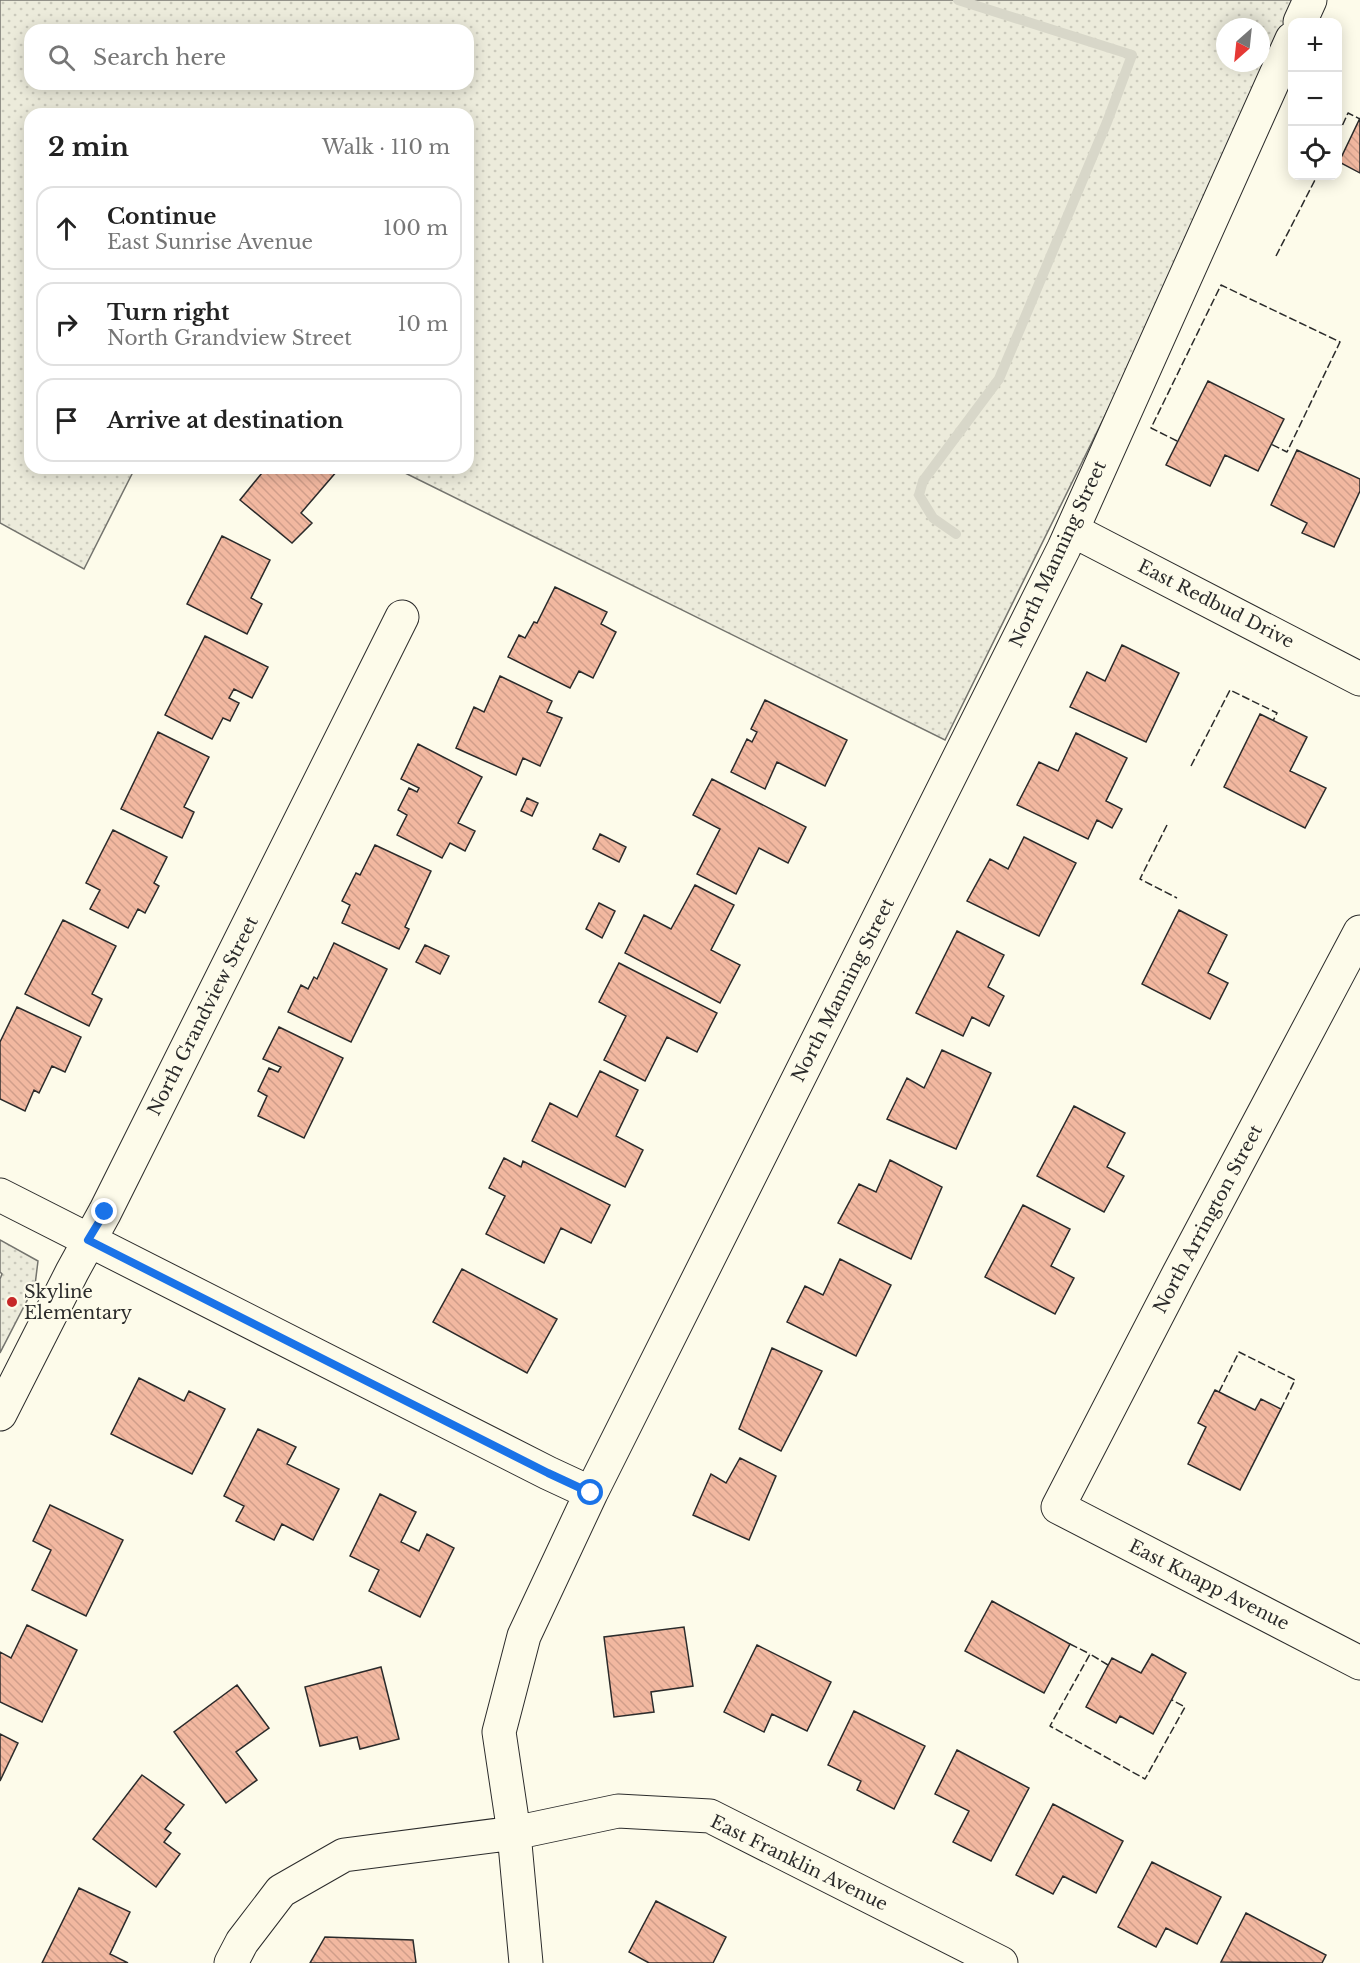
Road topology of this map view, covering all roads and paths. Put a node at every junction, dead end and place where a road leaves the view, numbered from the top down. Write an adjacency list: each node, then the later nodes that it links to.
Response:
1 (1310, 0): 2 (street)
2 (1302, 18)
3 (1288, 50): 4 (street, North Manning Street)
4 (1072, 530): 6 (street, East Redbud Drive); 11 (street, North Manning Street)
5 (402, 617): 9 (street, North Grandview Street)
6 (1360, 679)
7 (1360, 932): 12 (street, North Arrington Street)
8 (0, 1195): 9 (street)
9 (88, 1240): 10 (street, North Grandview Street); 11 (street)
10 (0, 1414)
11 (591, 1493): 14 (street, North Manning Street)
12 (1058, 1507): 13 (street, East Knapp Avenue)
13 (1360, 1663)
14 (514, 1833): 15 (street, East Franklin Avenue); 16 (street, North Manning Street); 17 (street, East Franklin Avenue)
15 (231, 1963)
16 (526, 1963)
17 (1001, 1963)

